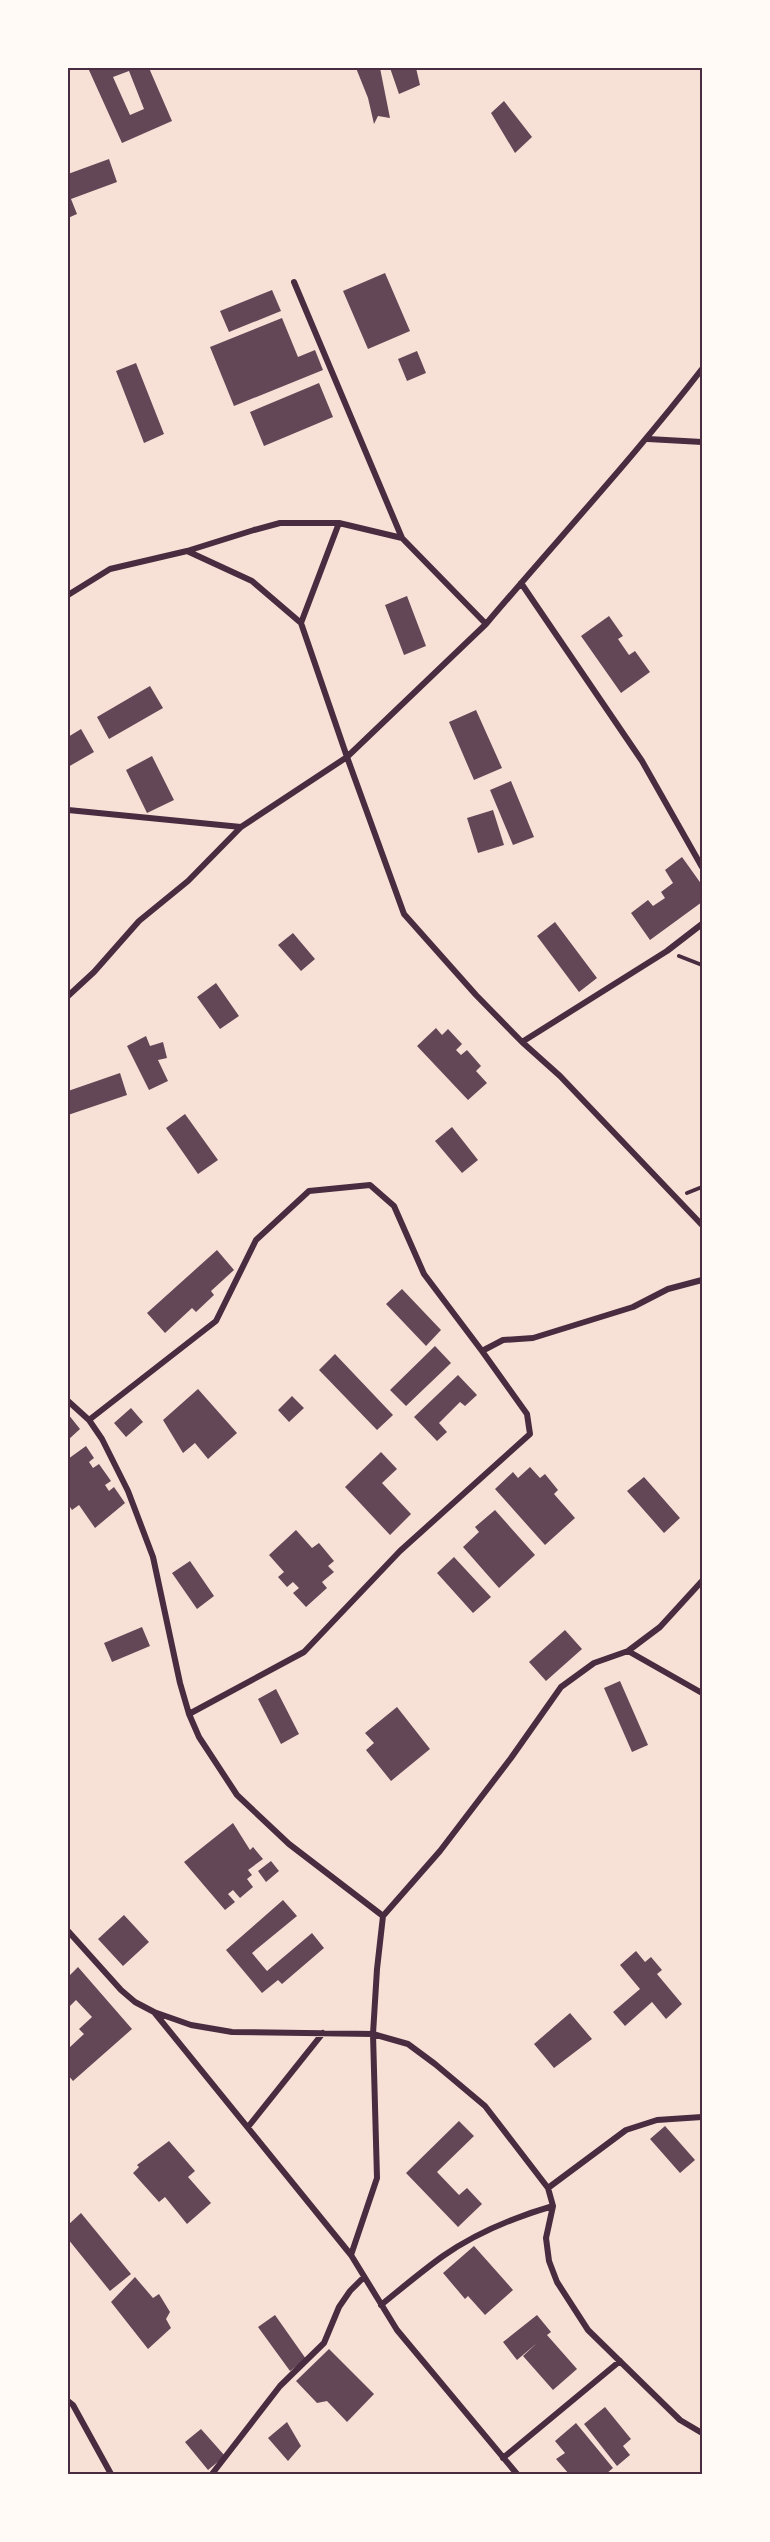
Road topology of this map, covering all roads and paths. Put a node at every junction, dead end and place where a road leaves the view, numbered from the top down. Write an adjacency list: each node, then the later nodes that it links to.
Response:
1 (294, 282): 6 (street)
2 (702, 369): 3 (street)
3 (648, 439): 4 (street); 8 (street)
4 (702, 442)
5 (339, 523): 6 (street); 7 (street); 10 (street)
6 (402, 538): 11 (street)
7 (188, 551): 9 (street); 10 (street)
8 (521, 583): 11 (street); 15 (street)
9 (68, 595)
10 (302, 623): 12 (street)
11 (486, 624): 12 (street)
12 (347, 757): 14 (street); 20 (street)
13 (68, 810): 14 (street)
14 (241, 827): 19 (street)
15 (702, 867)
16 (702, 924): 17 (street)
17 (667, 951): 18 (path); 20 (street)
18 (702, 965)
19 (68, 996)
20 (522, 1042): 21 (street)
21 (702, 1225)
22 (702, 1280): 23 (street)
23 (482, 1351): 25 (street); 29 (street)
24 (68, 1401): 25 (street)
25 (89, 1419): 29 (street)
26 (702, 1581): 27 (street)
27 (628, 1651): 28 (street); 30 (street)
28 (702, 1693)
29 (189, 1714): 30 (street)
30 (383, 1916): 34 (street)
31 (68, 1931): 32 (street)
32 (154, 2012): 33 (street); 36 (street)
33 (323, 2033): 34 (street); 36 (street)
34 (373, 2034): 37 (street); 39 (street)
35 (702, 2117): 37 (street)
36 (248, 2127): 39 (street)
37 (548, 2188): 38 (street)
38 (553, 2206): 41 (street); 42 (street)
39 (351, 2255): 40 (street)
40 (364, 2277): 41 (street); 47 (street)
41 (381, 2305): 45 (street)
42 (620, 2361): 44 (street); 45 (street)
43 (68, 2401): 46 (street)
44 (702, 2433)
45 (503, 2458): 48 (street)
46 (111, 2475)
47 (212, 2475)
48 (517, 2475)

